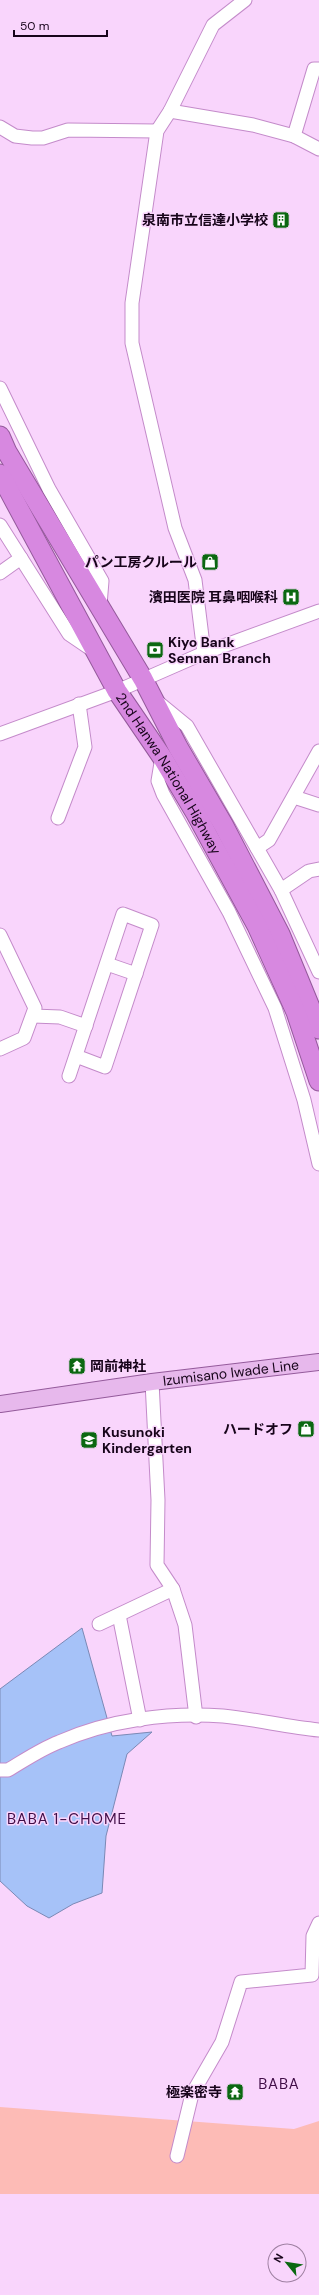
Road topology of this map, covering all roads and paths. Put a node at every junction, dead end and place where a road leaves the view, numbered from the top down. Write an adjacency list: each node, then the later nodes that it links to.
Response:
1 (245, 0): 3 (street)
2 (319, 69): 6 (street)
3 (170, 110): 5 (street); 6 (street)
4 (0, 127): 5 (street)
5 (157, 131): 17 (street)
6 (294, 136): 7 (street)
7 (319, 149)
8 (0, 388): 14 (street)
9 (0, 436): 14 (highway, 2nd Hanwa National Highway)
10 (0, 474): 16 (highway, 2nd Hanwa National Highway)
11 (0, 525): 12 (street)
12 (21, 558): 13 (street); 16 (street)
13 (0, 573)
14 (100, 605): 18 (highway, 2nd Hanwa National Highway)
15 (319, 611): 17 (street)
16 (96, 652): 19 (highway, 2nd Hanwa National Highway)
17 (204, 653): 18 (street)
18 (143, 678): 19 (street); 20 (highway, 2nd Hanwa National Highway)
19 (117, 691): 21 (street); 24 (highway, 2nd Hanwa National Highway)
20 (153, 698): 28 (street); 37 (highway, 2nd Hanwa National Highway)
21 (79, 704): 22 (street); 27 (street)
22 (0, 734)
23 (319, 751): 25 (street)
24 (162, 757): 41 (highway, 2nd Hanwa National Highway); 42 (street)
25 (294, 797): 26 (street); 28 (street)
26 (319, 805)
27 (58, 818)
28 (257, 848): 30 (street)
29 (319, 869): 30 (street)
30 (281, 890): 33 (street)
31 (0, 935): 35 (street)
32 (107, 964): 34 (street); 34 (street); 36 (street)
33 (319, 972)
34 (136, 974): 39 (street)
35 (32, 1016): 36 (street); 38 (street)
36 (86, 1026): 39 (street)
37 (319, 1029)
38 (0, 1049)
39 (76, 1056): 40 (street)
40 (69, 1076)
41 (319, 1081)
42 (319, 1164)
43 (319, 1362): 44 (main road, Izumisano Iwade Line)
44 (152, 1382): 45 (main road, Izumisano Iwade Line); 46 (street)
45 (0, 1404)
46 (173, 1589): 47 (street); 49 (street)
47 (119, 1615): 48 (street); 50 (street)
48 (99, 1624)
49 (196, 1717): 50 (street); 51 (street)
50 (140, 1720): 52 (street)
51 (319, 1730)
52 (0, 1770)
53 (319, 1923): 54 (street)
54 (177, 2156)

